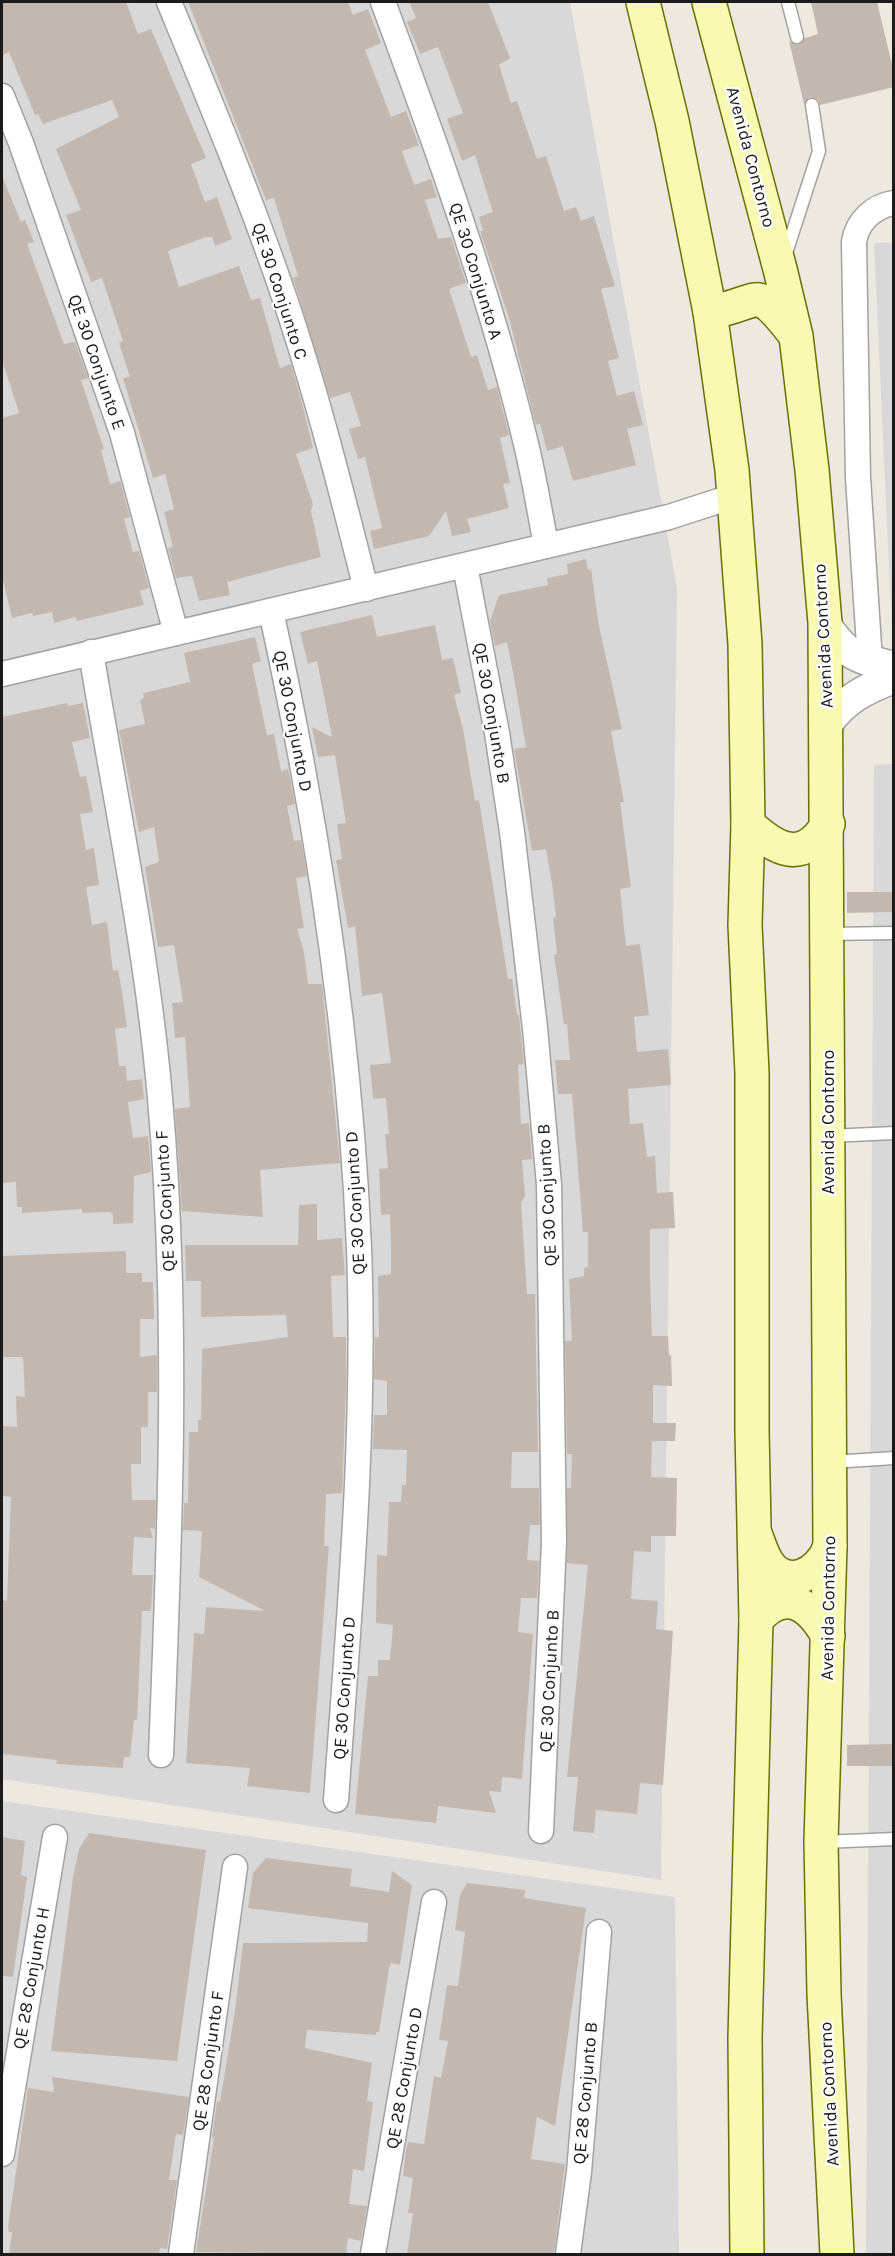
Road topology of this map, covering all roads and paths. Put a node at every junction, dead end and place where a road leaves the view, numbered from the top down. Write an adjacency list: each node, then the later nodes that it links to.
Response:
1 (169, 2): 16 (street, QE 30 Conjunto C)
2 (383, 2): 14 (street, QE 30 Conjunto A)
3 (643, 2): 11 (main road)
4 (710, 2): 10 (main road, Avenida Contorno)
5 (788, 2): 6 (lane)
6 (797, 37)
7 (2, 96): 19 (street, QE 30 Conjunto E)
8 (812, 105): 10 (lane)
9 (894, 203): 21 (street)
10 (780, 269): 12 (main road, Avenida Contorno)
11 (710, 312): 12 (main road); 13 (main road)
12 (795, 336): 18 (main road, Avenida Contorno)
13 (734, 496): 14 (street); 24 (main road)
14 (546, 546): 15 (street)
15 (465, 566): 16 (street); 38 (street, QE 30 Conjunto B)
16 (366, 589): 17 (street)
17 (271, 611): 19 (street); 37 (street, QE 30 Conjunto D)
18 (825, 623): 21 (street); 23 (main road, Avenida Contorno)
19 (176, 633): 20 (street)
20 (91, 652): 22 (street); 36 (street, QE 30 Conjunto F)
21 (886, 669): 23 (street)
22 (2, 674)
23 (827, 724): 25 (main road, Avenida Contorno)
24 (748, 824): 25 (main road); 32 (main road)
25 (828, 824): 27 (main road, Avenida Contorno)
26 (894, 933): 27 (lane)
27 (828, 934): 29 (main road, Avenida Contorno)
28 (894, 1133): 29 (lane)
29 (828, 1136): 31 (main road, Avenida Contorno)
30 (894, 1458): 31 (lane)
31 (830, 1462): 33 (main road, Avenida Contorno)
32 (756, 1536): 33 (main road); 34 (main road)
33 (830, 1546): 35 (main road, Avenida Contorno)
34 (756, 1620): 35 (main road); 50 (main road)
35 (828, 1636): 41 (main road, Avenida Contorno)
36 (161, 1755)
37 (336, 1800)
38 (541, 1831)
39 (55, 1837): 45 (street, QE 28 Conjunto H)
40 (894, 1839): 41 (lane)
41 (821, 1842): 46 (main road, Avenida Contorno)
42 (235, 1867): 47 (street, QE 28 Conjunto F)
43 (434, 1902): 48 (street, QE 28 Conjunto D)
44 (598, 1932): 49 (street, QE 28 Conjunto B)
45 (2, 2154)
46 (837, 2253)
47 (181, 2254)
48 (373, 2254)
49 (568, 2254)
50 (747, 2254)

